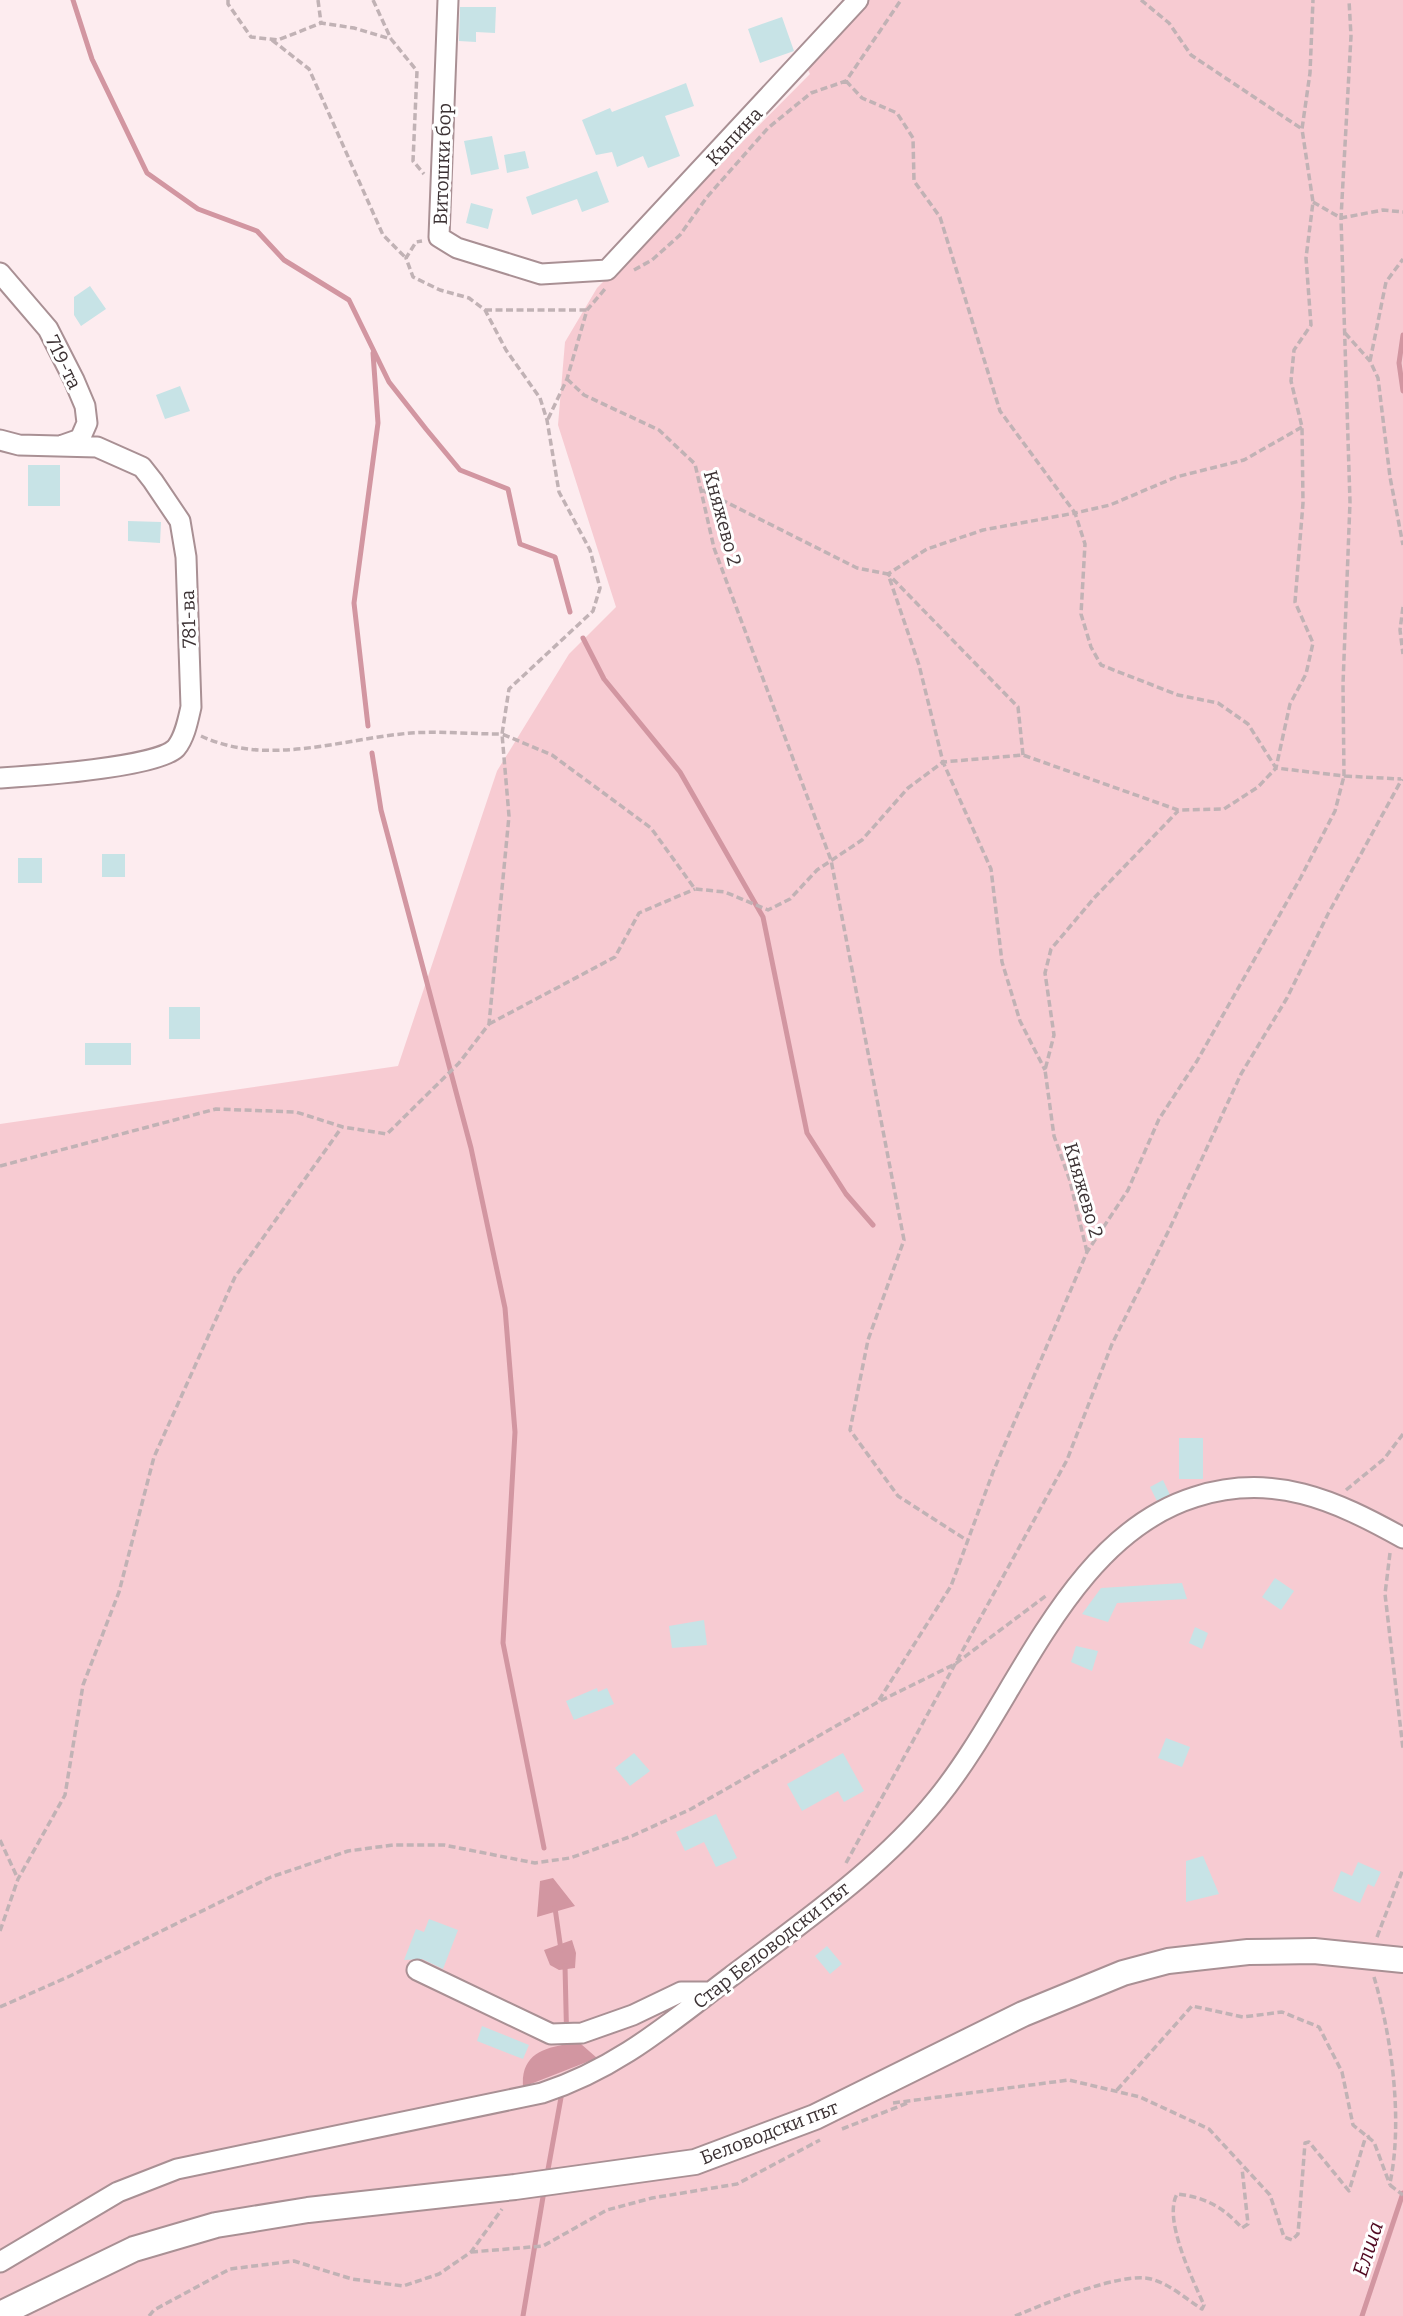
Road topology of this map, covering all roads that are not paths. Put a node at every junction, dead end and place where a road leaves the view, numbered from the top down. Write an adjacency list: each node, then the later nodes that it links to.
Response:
1 (448, 0): 4 (street, Витошки бор)
2 (858, 0): 4 (street, Къпина)
3 (0, 273): 6 (street, 719-та)
4 (609, 276)
5 (0, 440): 6 (street, 781-ва)
6 (55, 447): 7 (street, 781-ва)
7 (0, 778)
8 (1397, 1535): 11 (street, Стар Беловодски път)
9 (1403, 1960): 13 (street, Беловодски път)
10 (417, 1970): 11 (street)
11 (710, 1992): 12 (street, Стар Беловодски път)
12 (0, 2262)
13 (0, 2314)

